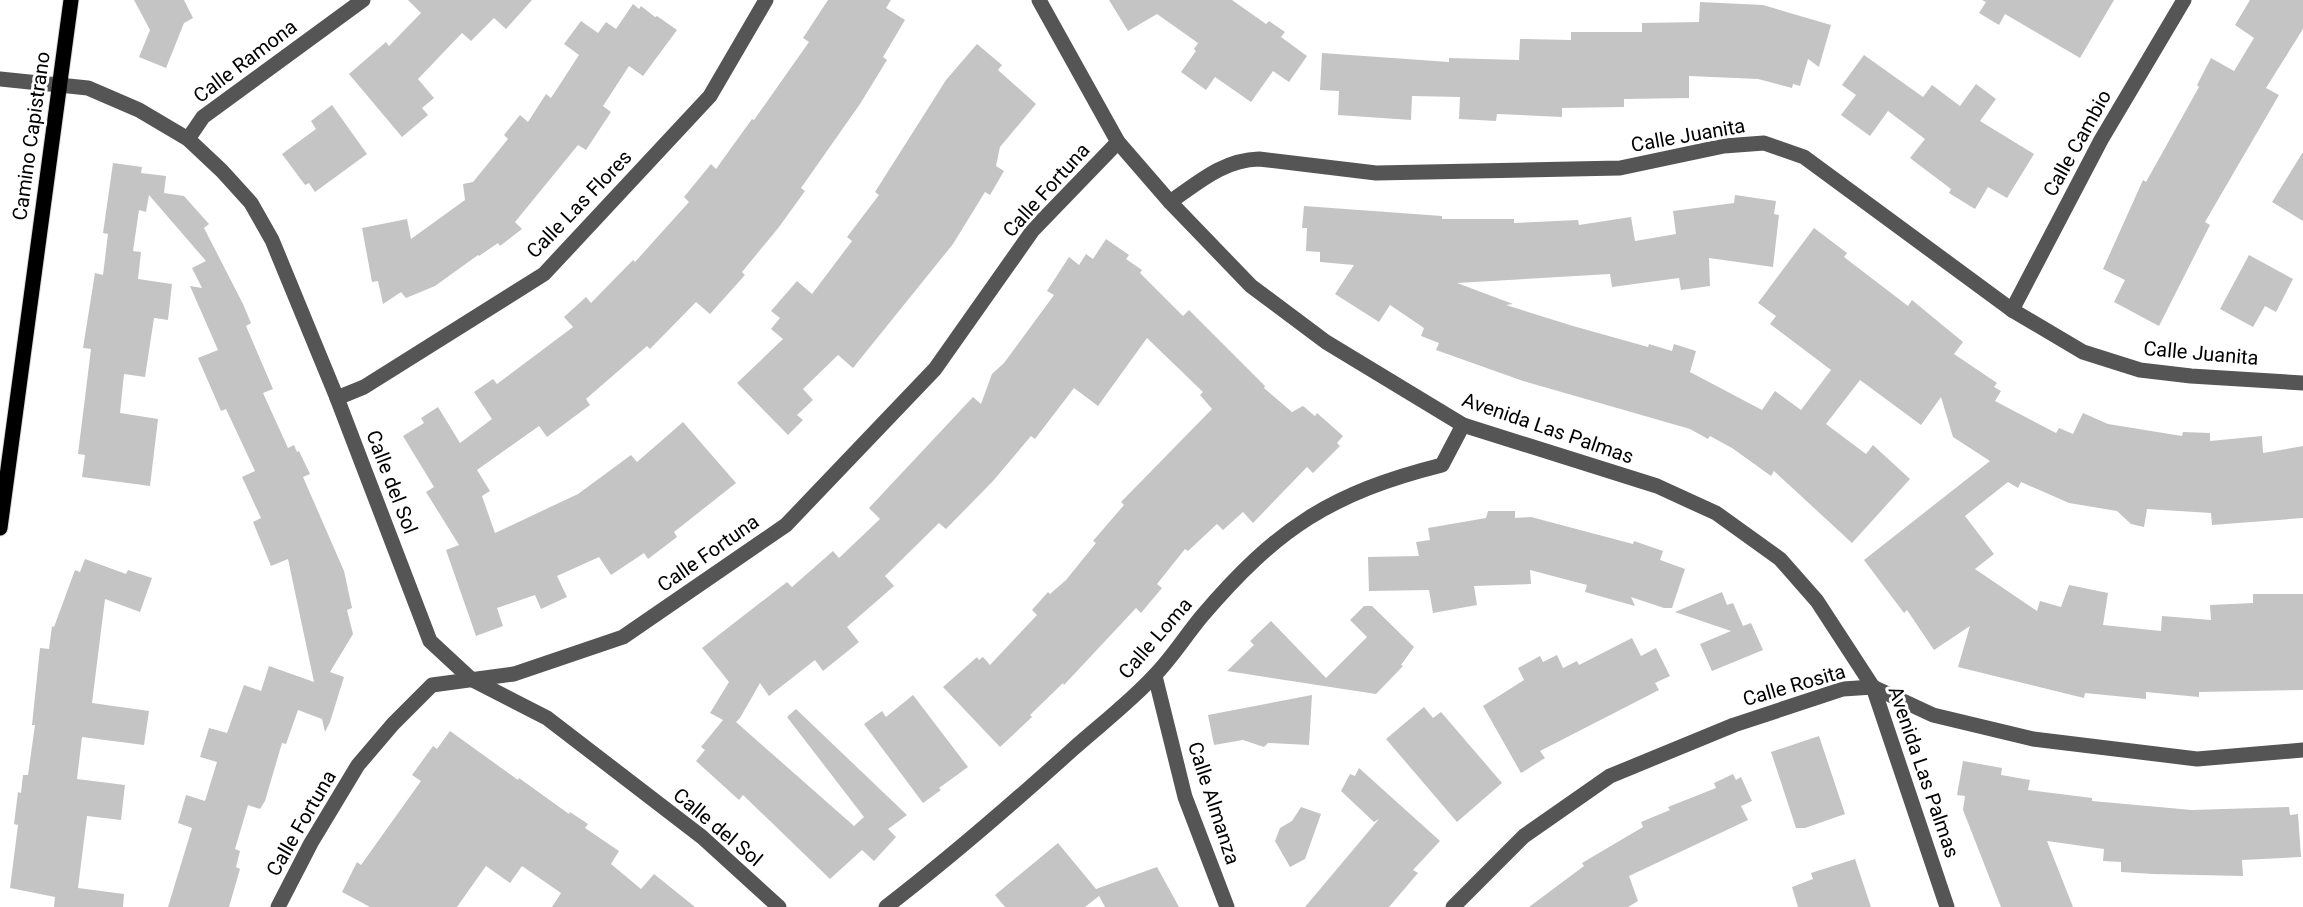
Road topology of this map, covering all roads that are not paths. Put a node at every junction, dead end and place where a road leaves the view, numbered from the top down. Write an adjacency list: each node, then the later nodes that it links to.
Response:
1 (71, 0): 7 (main road, Camino Capistrano)
2 (363, 0): 8 (street, Calle Ramona)
3 (766, 0): 13 (street, Calle Las Flores)
4 (1039, 0): 9 (street, Avenida Las Palmas)
5 (2184, 0): 11 (street, Calle Cambio)
6 (0, 79): 7 (street, Calle del Sol)
7 (60, 87): 8 (street, Calle del Sol); 15 (main road, Camino Capistrano)
8 (188, 139): 13 (street, Calle del Sol)
9 (1118, 142): 10 (street, Avenida Las Palmas); 17 (street, Calle Fortuna)
10 (1170, 202): 11 (street, Calle Juanita); 14 (street, Avenida Las Palmas)
11 (2012, 310): 12 (street, Calle Juanita)
12 (2303, 383)
13 (337, 398): 17 (street, Calle del Sol)
14 (1463, 425): 16 (street, Calle Loma); 18 (street, Avenida Las Palmas)
15 (0, 528)
16 (1155, 676): 22 (street, Calle Loma); 23 (street, Calle Almanza)
17 (471, 679): 20 (street, Calle Fortuna); 21 (street, Calle del Sol)
18 (1873, 687): 19 (street, Calle Rosita); 24 (street, Calle Rosita); 25 (street, Avenida Las Palmas)
19 (2303, 750)
20 (278, 907)
21 (779, 907)
22 (886, 907)
23 (1227, 907)
24 (1454, 907)
25 (1947, 907)

